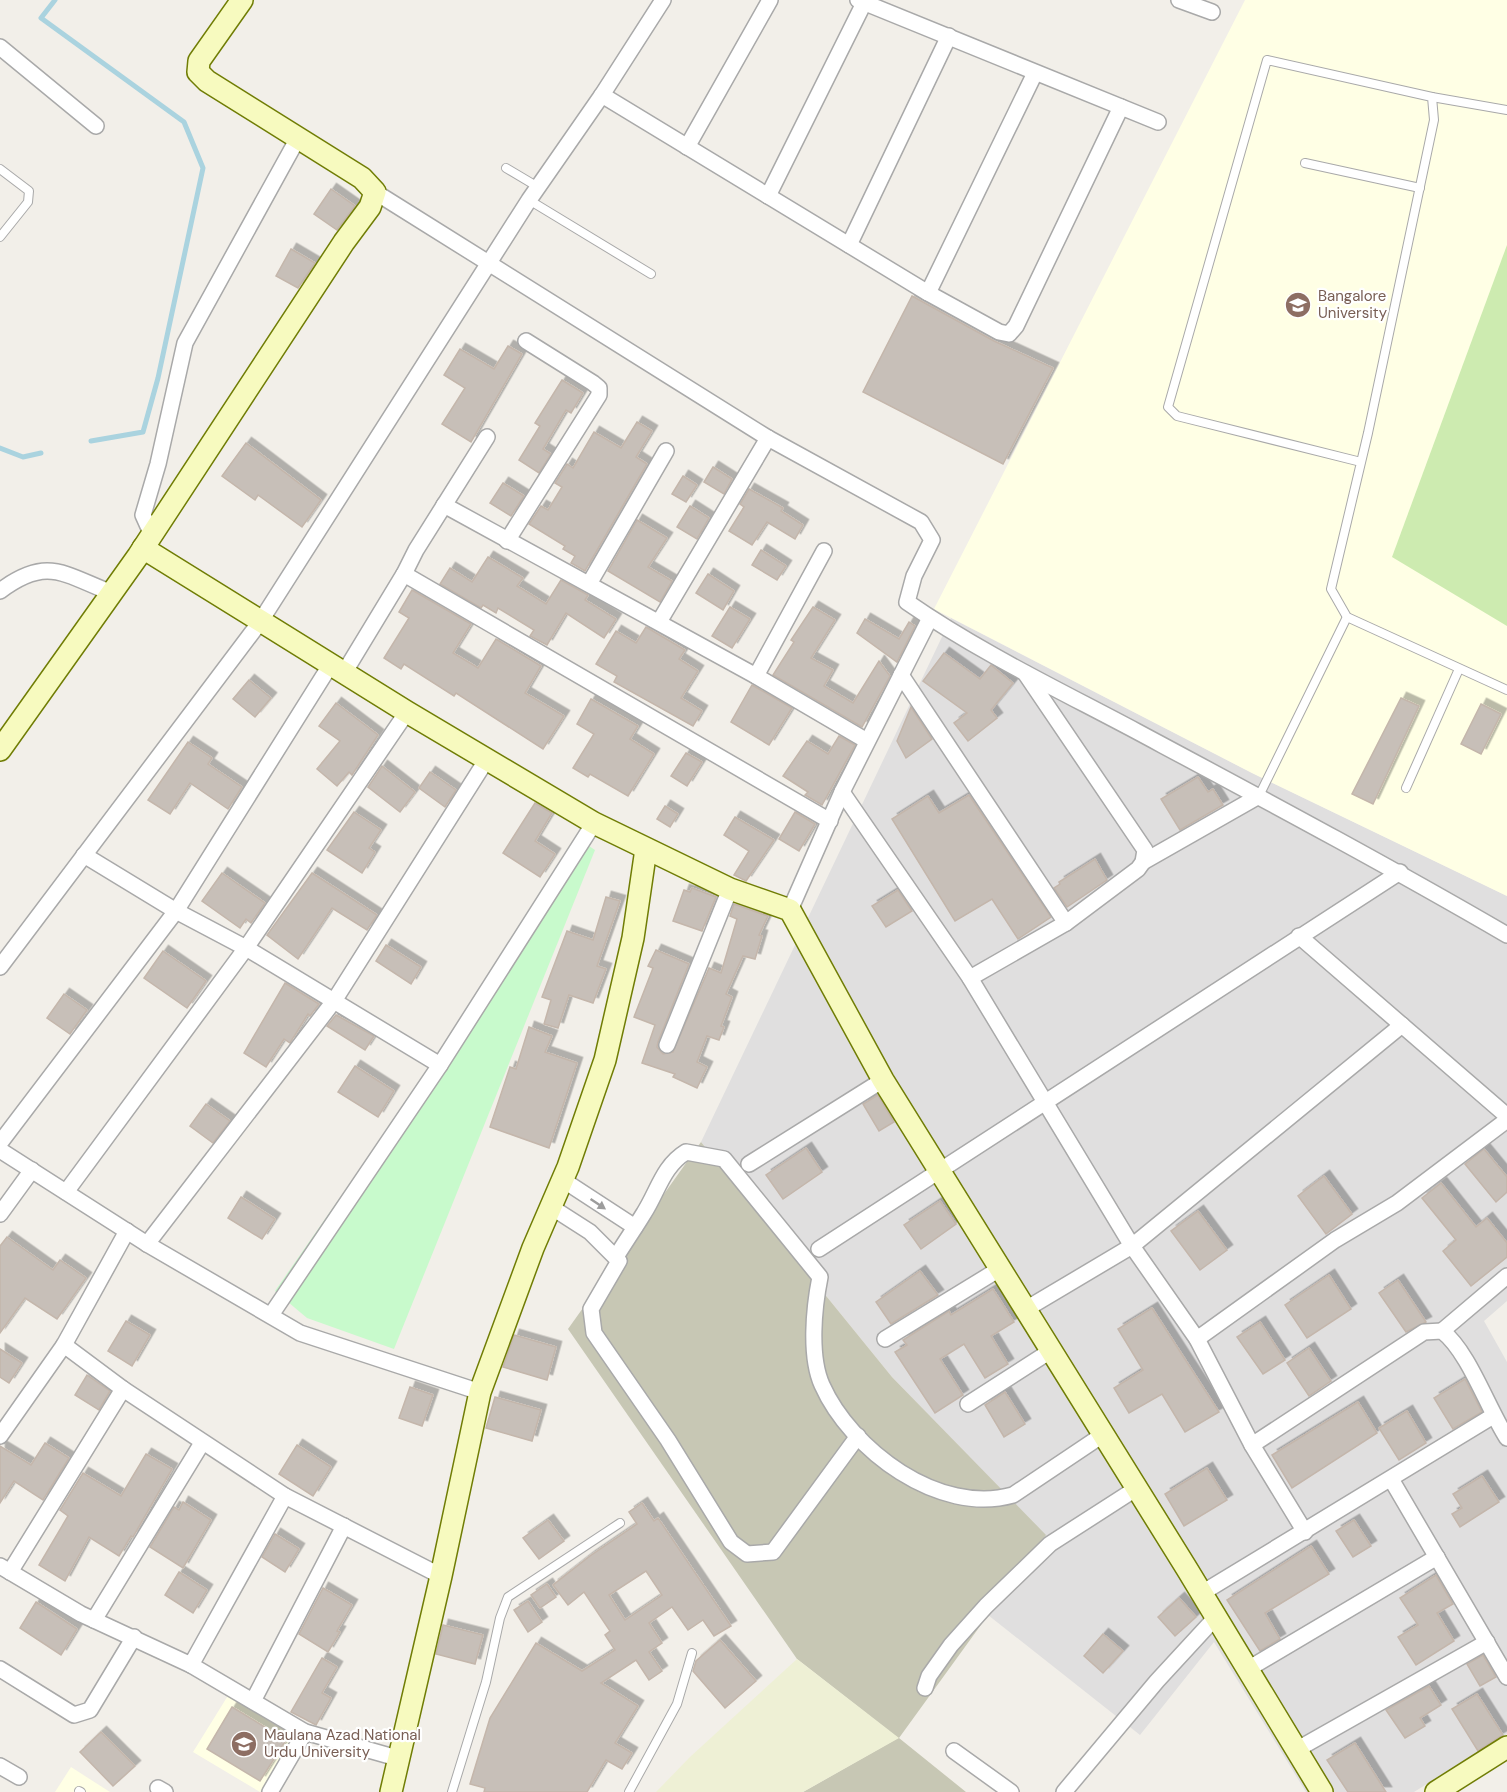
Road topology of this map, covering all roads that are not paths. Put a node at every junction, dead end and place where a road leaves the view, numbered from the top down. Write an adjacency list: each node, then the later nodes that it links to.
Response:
1 (242, 0): 16 (street)
2 (663, 0): 10 (street)
3 (770, 0): 17 (street)
4 (1179, 0): 6 (street)
5 (861, 1): 7 (street); 24 (street)
6 (1212, 12)
7 (949, 36): 9 (street); 27 (street)
8 (0, 47): 15 (street)
9 (1035, 73): 12 (street); 30 (street)
10 (602, 95): 17 (street); 21 (street)
11 (1432, 97): 13 (lane); 22 (lane); 35 (lane)
12 (1121, 107): 14 (street); 30 (street)
13 (1507, 110)
14 (1158, 122)
15 (96, 126)
16 (298, 138): 23 (street); 37 (street)
17 (687, 147): 24 (street)
18 (1305, 164): 22 (lane)
19 (506, 168): 21 (lane)
20 (0, 169): 26 (lane)
21 (538, 187): 25 (street)
22 (1420, 188): 35 (lane)
23 (375, 192): 28 (street); 37 (street)
24 (768, 196): 27 (street)
25 (529, 200): 28 (street); 29 (lane)
26 (0, 237)
27 (849, 245): 30 (street)
28 (490, 262): 33 (street); 46 (street)
29 (651, 274)
30 (928, 293)
31 (526, 341): 38 (street)
32 (488, 437): 36 (street)
33 (768, 438): 45 (street); 47 (street)
34 (666, 451): 41 (street)
35 (1361, 462): 44 (lane)
36 (444, 506): 38 (street); 40 (street)
37 (148, 541): 43 (street); 46 (street)
38 (507, 541): 41 (street)
39 (824, 551): 52 (street)
40 (405, 574): 48 (street); 61 (street)
41 (590, 584): 47 (street)
42 (0, 591): 43 (street)
43 (112, 592): 56 (street)
44 (1347, 617): 49 (lane); 60 (lane)
45 (930, 618): 50 (street); 51 (street)
46 (260, 622): 48 (street); 64 (street)
47 (659, 622): 52 (street)
48 (338, 668): 54 (street); 69 (street)
49 (1459, 669): 53 (lane); 58 (lane)
50 (1023, 671): 60 (street); 65 (street)
51 (901, 675): 55 (street); 70 (street)
52 (756, 676): 55 (street)
53 (1507, 690)
54 (406, 712): 57 (street); 73 (street)
55 (867, 741): 59 (street)
56 (0, 750)
57 (487, 759): 62 (street); 76 (street)
58 (1406, 788)
59 (842, 792): 61 (street); 75 (street)
60 (1259, 796): 65 (street); 66 (street)
61 (830, 821): 68 (street)
62 (594, 823): 63 (street); 79 (street)
63 (646, 849): 67 (street); 88 (street)
64 (84, 855): 69 (street); 74 (street)
65 (1143, 862): 70 (street)
66 (1400, 872): 71 (street); 72 (street)
67 (730, 889): 68 (street); 78 (street)
68 (790, 910): 80 (street)
69 (176, 911): 73 (street); 83 (street)
70 (1066, 923): 75 (street)
71 (1507, 935)
72 (1299, 936): 77 (street); 81 (street)
73 (246, 948): 76 (street); 89 (street)
74 (0, 966)
75 (970, 978): 81 (street)
76 (334, 1001): 79 (street); 94 (street)
77 (1402, 1025): 82 (street); 95 (street)
78 (667, 1045)
79 (440, 1065): 101 (street)
80 (883, 1080): 85 (street); 86 (street)
81 (1045, 1102): 86 (street); 95 (street)
82 (1507, 1118): 104 (street)
83 (0, 1143)
84 (0, 1150): 87 (street)
85 (749, 1164)
86 (939, 1169): 96 (street); 98 (street)
87 (32, 1170): 89 (street); 91 (street)
88 (563, 1180): 90 (street); 92 (street, one-way to 92)
89 (66, 1192): 93 (street)
90 (551, 1207): 97 (street); 108 (street)
91 (0, 1214)
92 (634, 1227): 97 (street); 113 (street)
93 (127, 1231): 94 (street); 105 (street)
94 (147, 1244): 101 (street)
95 (1132, 1246): 100 (street); 104 (street)
96 (819, 1250)
97 (616, 1257): 113 (street)
98 (1001, 1268): 100 (street); 103 (street)
99 (1507, 1276): 102 (street)
100 (1026, 1309): 106 (street)
101 (271, 1315): 108 (street)
102 (1443, 1331): 110 (street); 116 (street)
103 (885, 1339)
104 (1197, 1339): 116 (street)
105 (64, 1345): 107 (street); 112 (street)
106 (1052, 1350): 109 (street); 111 (street)
107 (123, 1389): 115 (street); 124 (street)
108 (480, 1392): 125 (street)
109 (968, 1404)
110 (1493, 1416): 114 (street); 117 (street)
111 (1104, 1434): 113 (street); 118 (street)
112 (0, 1436)
113 (858, 1436)
114 (1507, 1438)
115 (202, 1443): 119 (street); 128 (street)
116 (1252, 1445): 122 (street)
117 (1391, 1479): 122 (street); 123 (street)
118 (1137, 1488): 126 (street); 136 (street)
119 (285, 1496): 121 (street); 132 (street)
120 (620, 1523): 147 (lane)
121 (344, 1526): 125 (street); 137 (street)
122 (1305, 1532): 126 (street)
123 (1437, 1557): 130 (street); 134 (street)
124 (5, 1569): 128 (street)
125 (441, 1576): 142 (street)
126 (1202, 1593): 127 (street)
127 (1216, 1617): 134 (street); 150 (street)
128 (94, 1620): 129 (street)
129 (134, 1637): 132 (street); 133 (street)
130 (1487, 1642): 135 (street); 141 (street)
131 (692, 1653): 148 (lane)
132 (191, 1665): 137 (street)
133 (0, 1669)
134 (1248, 1669): 141 (street)
135 (1507, 1677)
136 (925, 1688)
137 (253, 1701): 138 (street)
138 (305, 1732): 142 (street); 145 (street)
139 (1507, 1747): 152 (street)
140 (954, 1750): 149 (street)
141 (1296, 1750): 151 (street)
142 (397, 1758): 146 (street)
143 (0, 1766): 144 (street)
144 (19, 1777)
145 (270, 1792)
146 (391, 1792)
147 (452, 1792)
148 (629, 1792)
149 (1011, 1792)
150 (1064, 1792)
151 (1322, 1792)
152 (1437, 1792)

